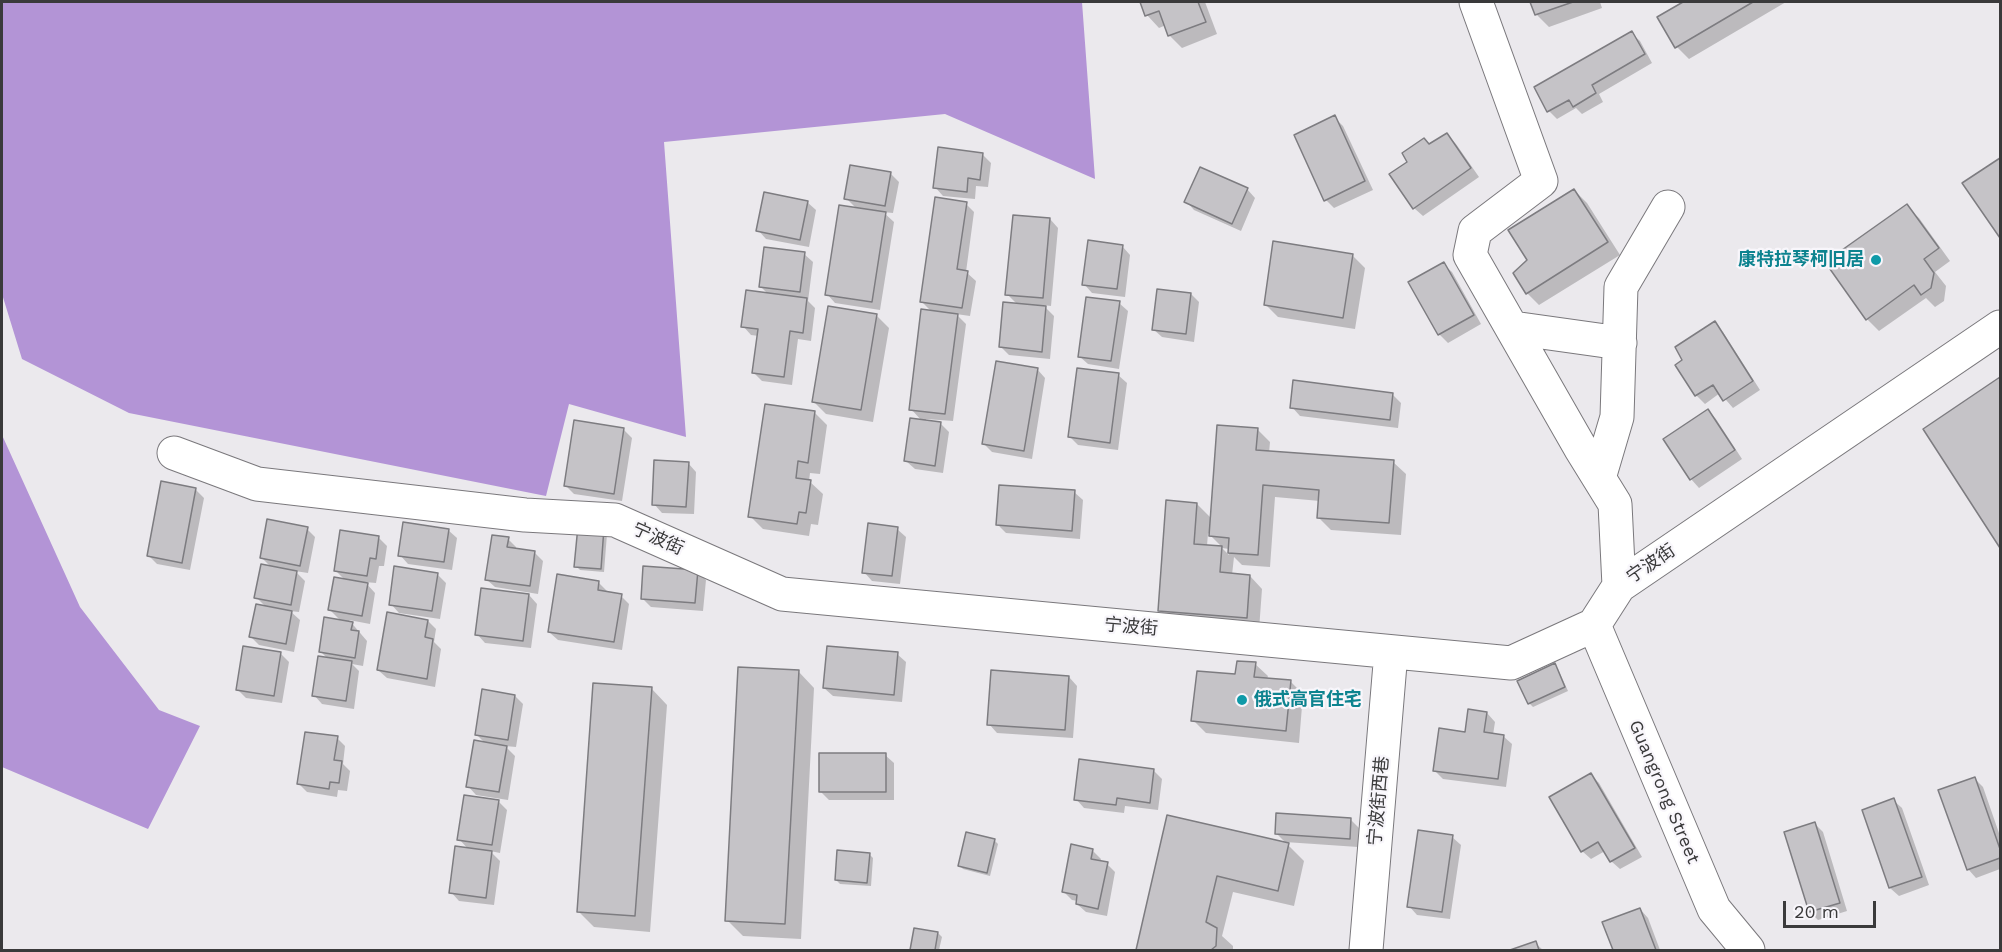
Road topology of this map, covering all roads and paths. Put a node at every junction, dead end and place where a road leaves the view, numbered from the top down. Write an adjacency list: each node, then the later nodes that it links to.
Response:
1 (1476, 2): 4 (street)
2 (1668, 207): 5 (street)
3 (2001, 327): 8 (street, 宁波街)
4 (1513, 328): 5 (street); 7 (street)
5 (1620, 343): 7 (street)
6 (174, 453): 10 (street, 宁波街)
7 (1599, 478): 8 (street)
8 (1619, 586): 9 (street, 宁波街)
9 (1594, 625): 10 (street, 宁波街); 12 (street, Guangrong Street)
10 (1391, 652): 11 (street, 宁波街西巷)
11 (1366, 951)
12 (1748, 951)

